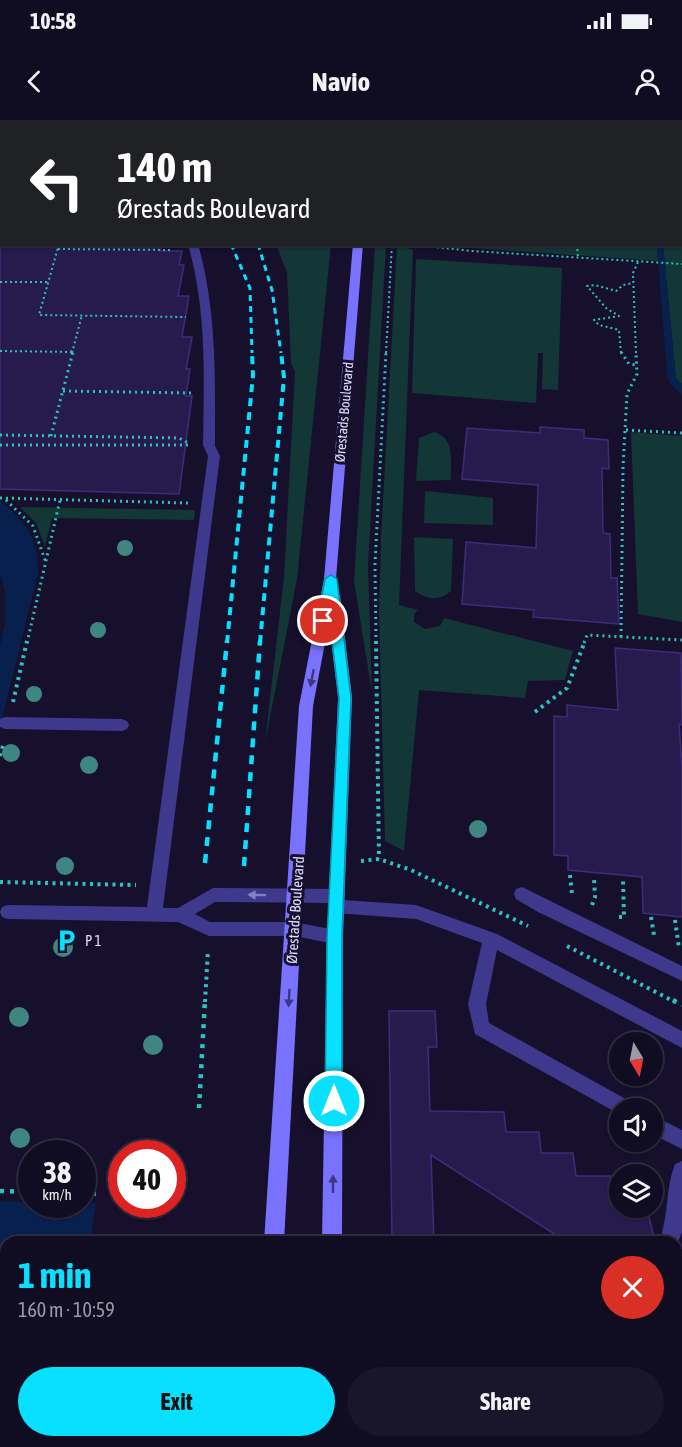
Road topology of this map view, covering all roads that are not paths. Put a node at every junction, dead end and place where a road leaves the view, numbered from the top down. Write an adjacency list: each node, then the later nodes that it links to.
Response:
1 (358, 246): 3 (street, Ørestads Boulevard)
2 (194, 247): 10 (street)
3 (331, 579): 6 (street, Ørestads Boulevard, one-way to 6); 8 (street, Ørestads Boulevard)
4 (7, 723): 5 (street)
5 (122, 725)
6 (296, 894): 8 (street); 11 (street, one-way to 11); 12 (street, Ørestads Boulevard)
7 (522, 894): 15 (street)
8 (337, 901): 13 (street, Ørestads Boulevard); 14 (street)
9 (8, 912): 10 (street)
10 (154, 915): 11 (street)
11 (180, 915): 12 (street)
12 (294, 929): 13 (street); 21 (street, Ørestads Boulevard, one-way to 21)
13 (335, 937): 22 (street, Ørestads Boulevard, one-way to 13)
14 (491, 939): 16 (street); 17 (street)
15 (682, 974)
16 (682, 1040)
17 (609, 1099)
18 (663, 1130): 19 (street)
19 (682, 1140)
20 (682, 1170): 23 (street)
21 (274, 1236)
22 (332, 1236)
23 (672, 1236)

